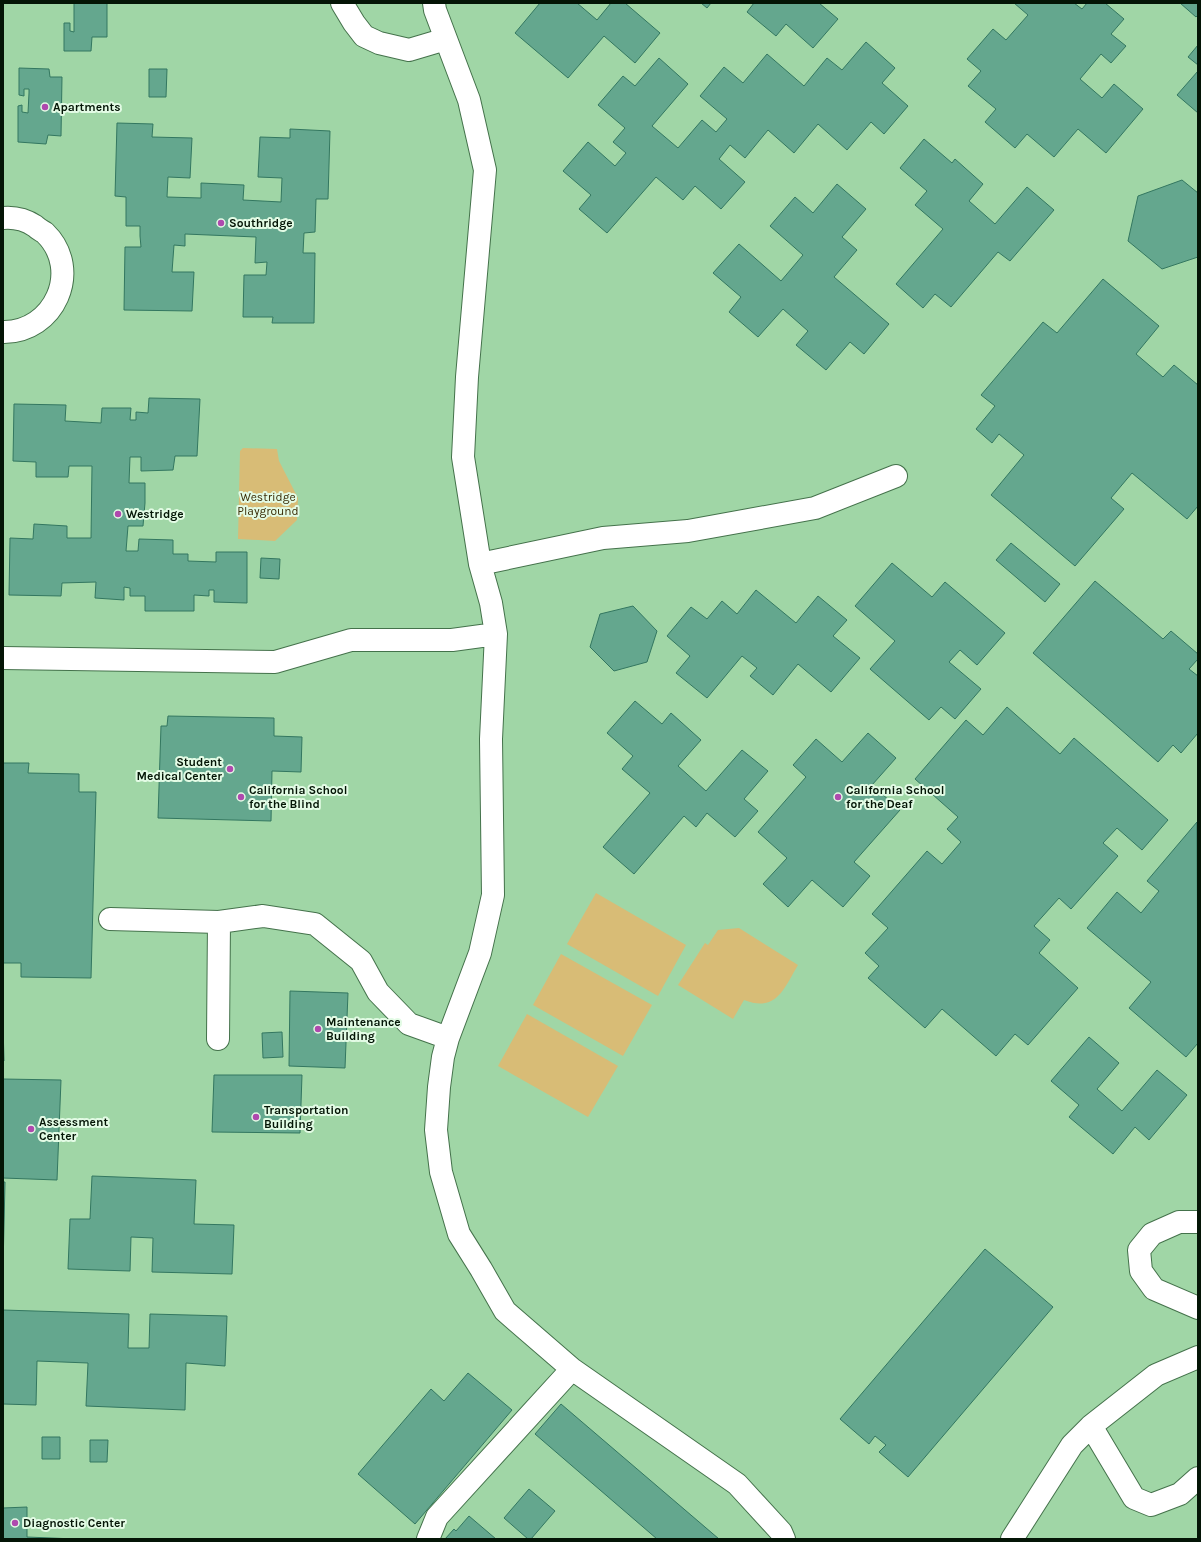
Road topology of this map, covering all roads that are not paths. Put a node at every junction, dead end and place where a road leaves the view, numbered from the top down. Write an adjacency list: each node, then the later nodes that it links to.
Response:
1 (342, 3): 3 (lane)
2 (434, 3): 3 (lane)
3 (446, 39): 7 (lane)
4 (3, 218): 5 (lane)
5 (3, 332)
6 (896, 476): 7 (lane)
7 (480, 564): 8 (lane)
8 (496, 634): 9 (lane); 12 (lane)
9 (3, 658)
10 (110, 919): 11 (lane)
11 (219, 922): 12 (lane); 13 (lane)
12 (448, 1038): 17 (lane)
13 (218, 1039)
14 (1198, 1222): 15 (lane)
15 (1198, 1308)
16 (1198, 1357): 18 (lane)
17 (572, 1368): 20 (lane); 21 (lane)
18 (1091, 1426): 19 (lane); 22 (lane)
19 (1198, 1478)
20 (428, 1539)
21 (784, 1539)
22 (1012, 1539)

